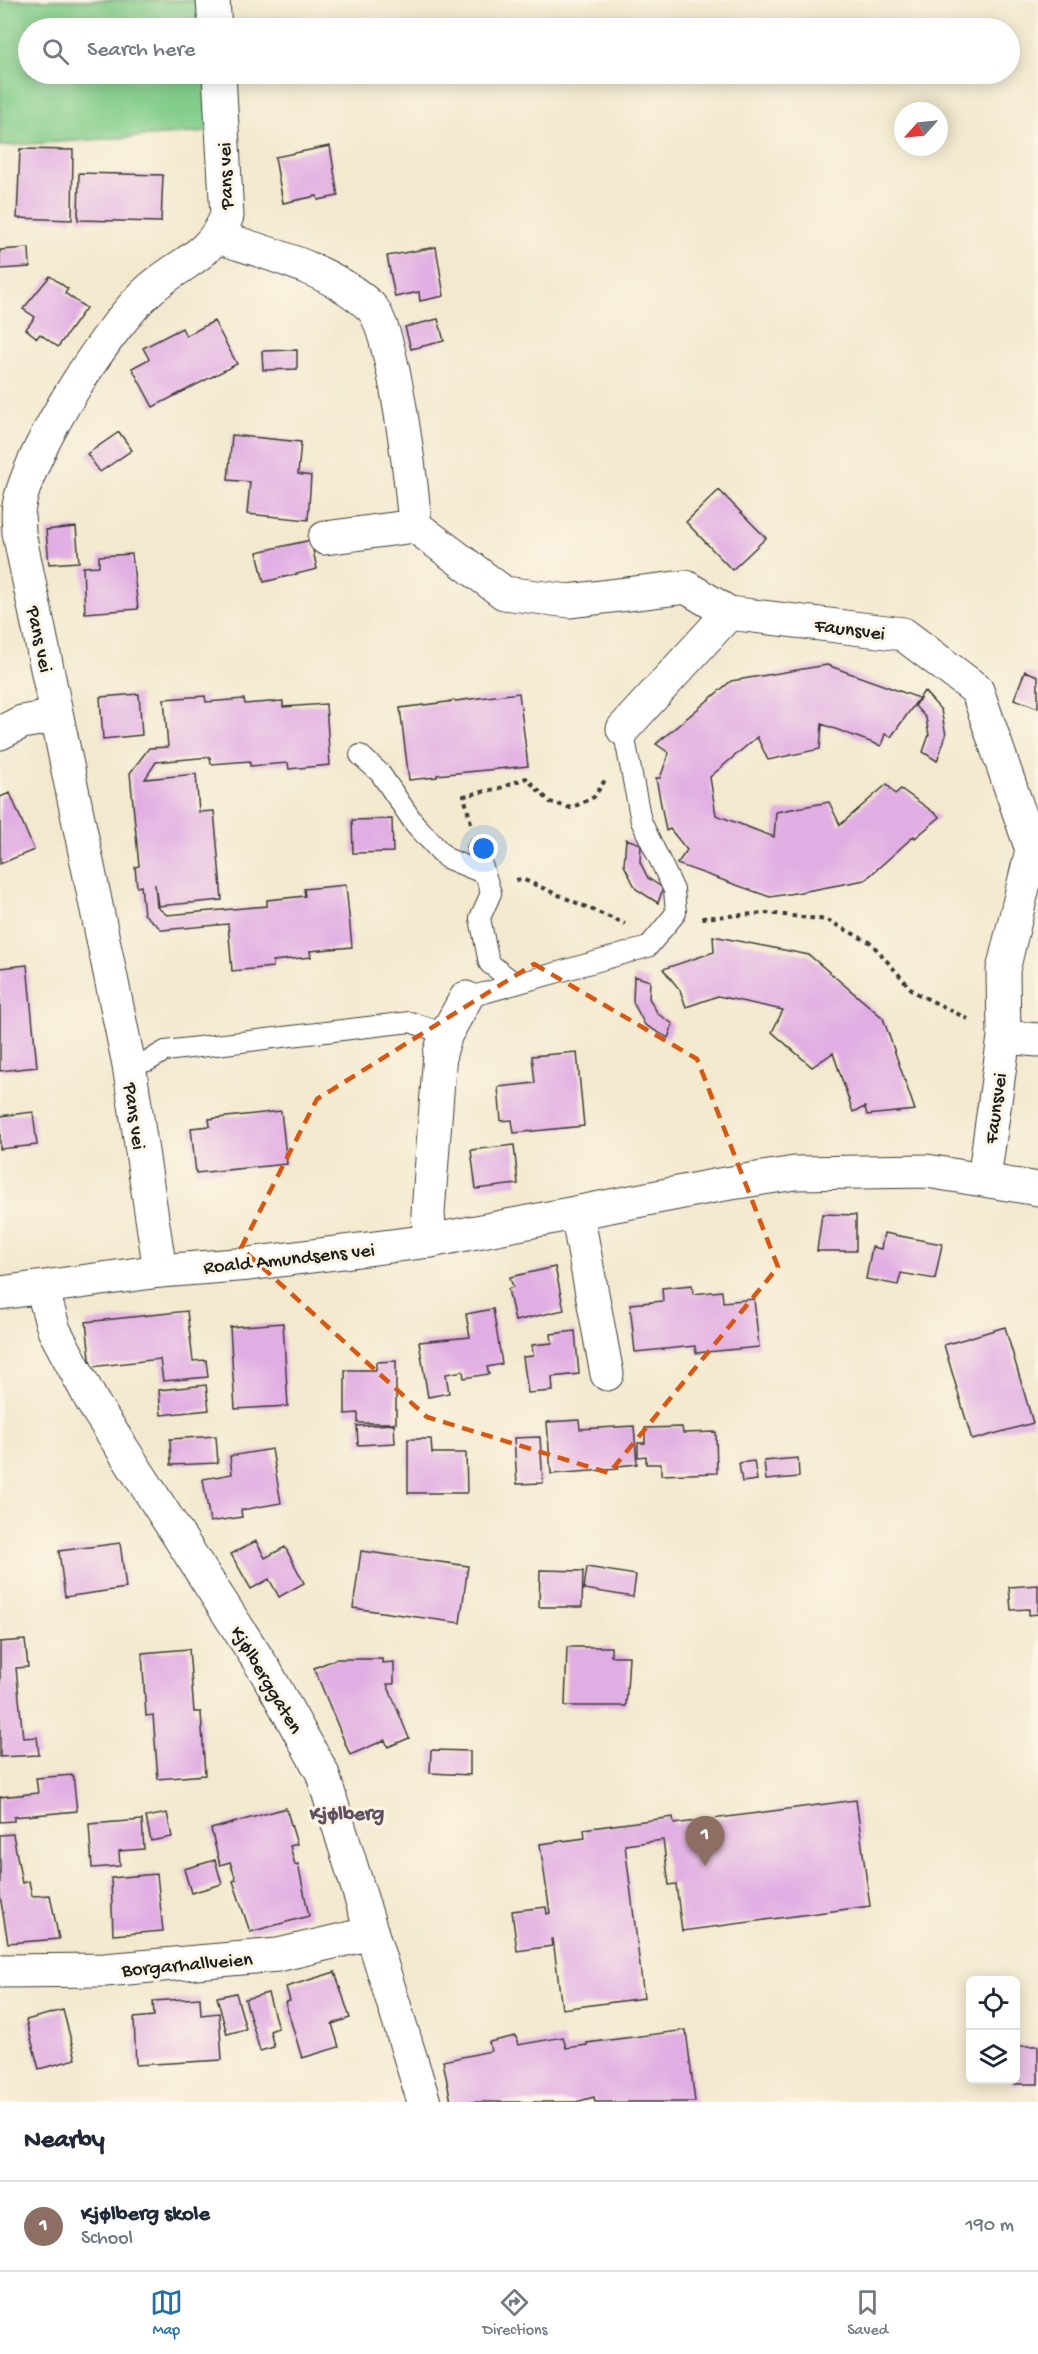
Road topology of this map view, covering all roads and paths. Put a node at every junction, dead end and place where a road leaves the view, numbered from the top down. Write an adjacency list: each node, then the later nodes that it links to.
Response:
1 (213, 0): 2 (street)
2 (214, 18)
3 (220, 84): 4 (street, Pans vei)
4 (218, 237): 5 (street); 8 (street, Pans vei)
5 (415, 526): 6 (street); 7 (street)
6 (325, 538)
7 (729, 613): 10 (street); 13 (street, Faunsvei)
8 (57, 716): 9 (street); 22 (street, Pans vei)
9 (0, 733)
10 (624, 736): 12 (path); 15 (lane)
11 (360, 755): 14 (lane)
12 (477, 849): 14 (lane)
13 (1035, 850): 20 (street, Faunsvei)
14 (486, 879): 16 (path); 17 (lane)
15 (676, 913): 16 (lane); 20 (path)
16 (657, 936): 17 (lane)
17 (516, 984): 18 (lane)
18 (466, 998): 19 (street)
19 (446, 1034): 22 (lane); 26 (street)
20 (1004, 1037): 21 (street); 23 (street, Faunsvei)
21 (1038, 1040)
22 (129, 1065): 27 (street, Pans vei)
23 (984, 1179): 24 (street, Roald Amundsens vei); 25 (street, Roald Amundsens vei)
24 (1038, 1190)
25 (577, 1213): 26 (street, Roald Amundsens vei); 30 (street)
26 (430, 1241): 27 (street, Roald Amundsens vei)
27 (160, 1270): 28 (street, Roald Amundsens vei)
28 (42, 1288): 29 (street, Roald Amundsens vei); 31 (street, Kjølberggaten)
29 (0, 1293)
30 (607, 1374)
31 (372, 1933): 32 (street, Borgarhallveien); 33 (street, Kjølberggaten)
32 (0, 1971)
33 (424, 2102)

